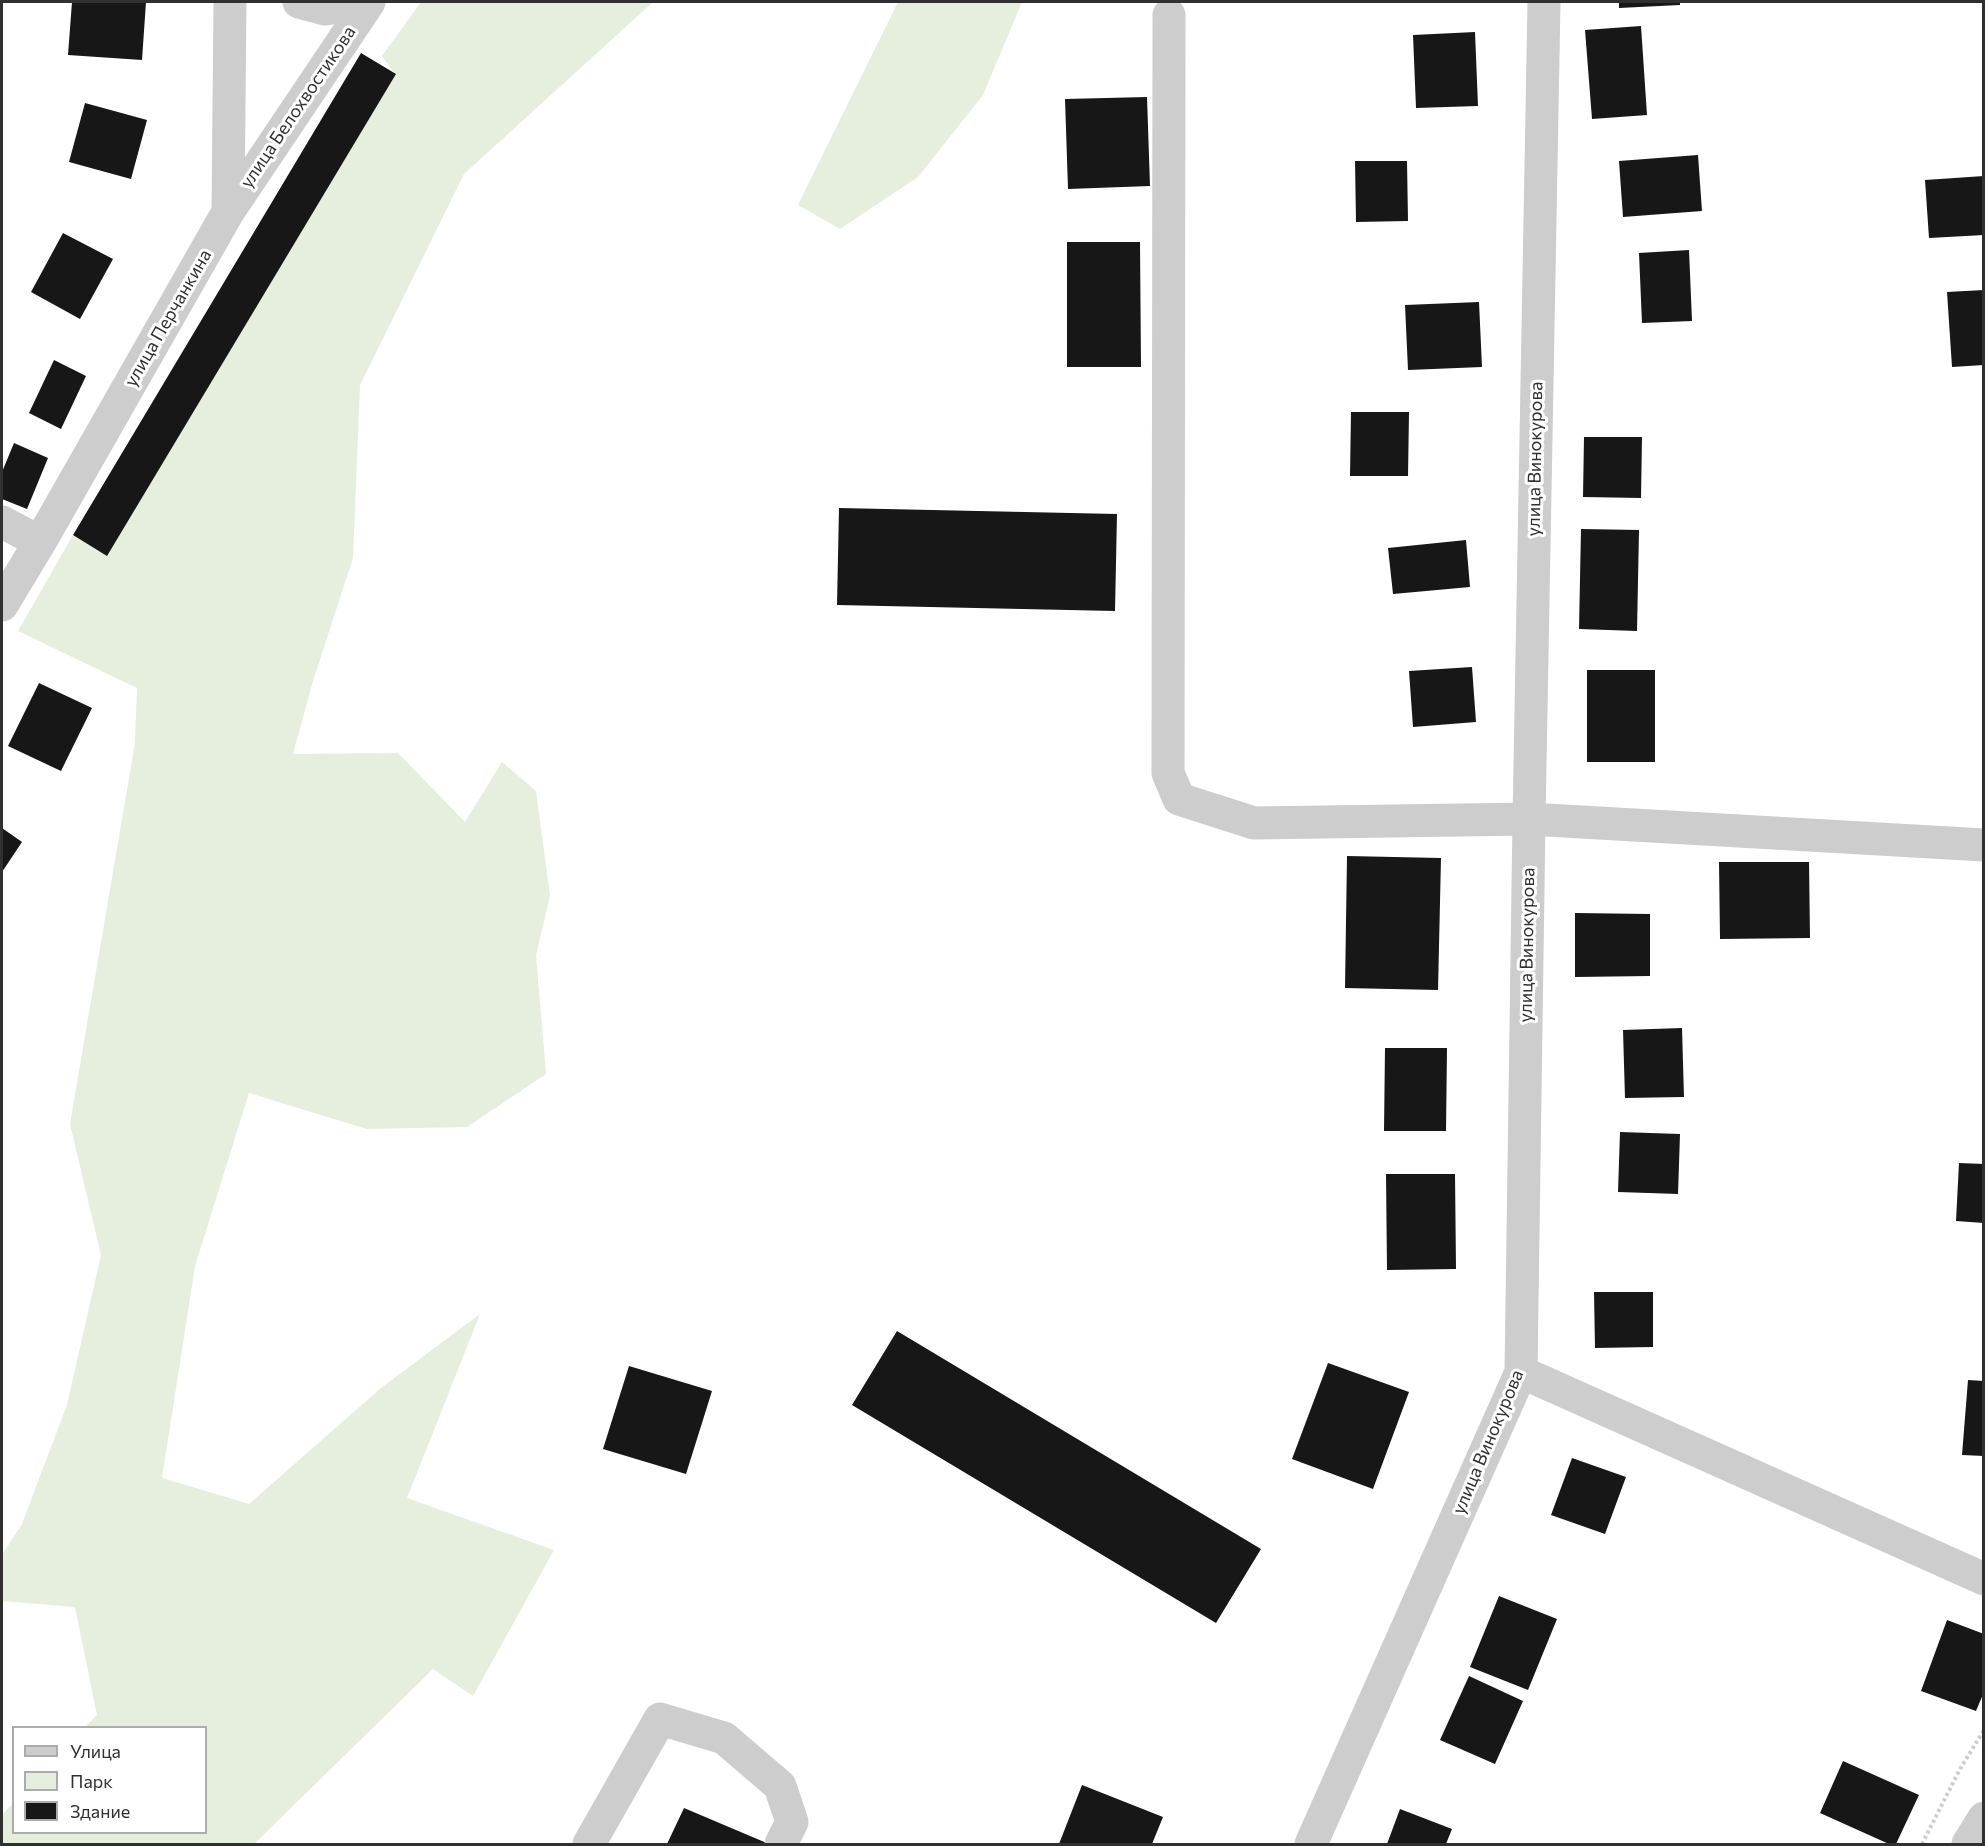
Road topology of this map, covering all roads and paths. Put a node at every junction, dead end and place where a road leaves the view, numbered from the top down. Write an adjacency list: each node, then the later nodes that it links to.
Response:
1 (230, 2): 7 (street, улица Перчанкина)
2 (299, 2): 3 (street)
3 (361, 2)
4 (369, 2): 7 (street, улица Белохвостикова)
5 (1544, 2): 11 (street, улица Винокурова)
6 (1169, 15): 11 (street)
7 (228, 212): 9 (street, улица Перчанкина)
8 (2, 522): 9 (street)
9 (40, 542): 10 (street, улица Перчанкина)
10 (2, 605)
11 (1528, 819): 12 (street); 13 (street, улица Винокурова)
12 (1983, 844)
13 (1521, 1372): 14 (street); 19 (street, улица Винокурова)
14 (1983, 1579)
15 (1983, 1730): 20 (path)
16 (1983, 1818): 21 (street)
17 (589, 1845): 18 (street)
18 (781, 1845)
19 (1311, 1845)
20 (1922, 1845)
21 (1968, 1845)

